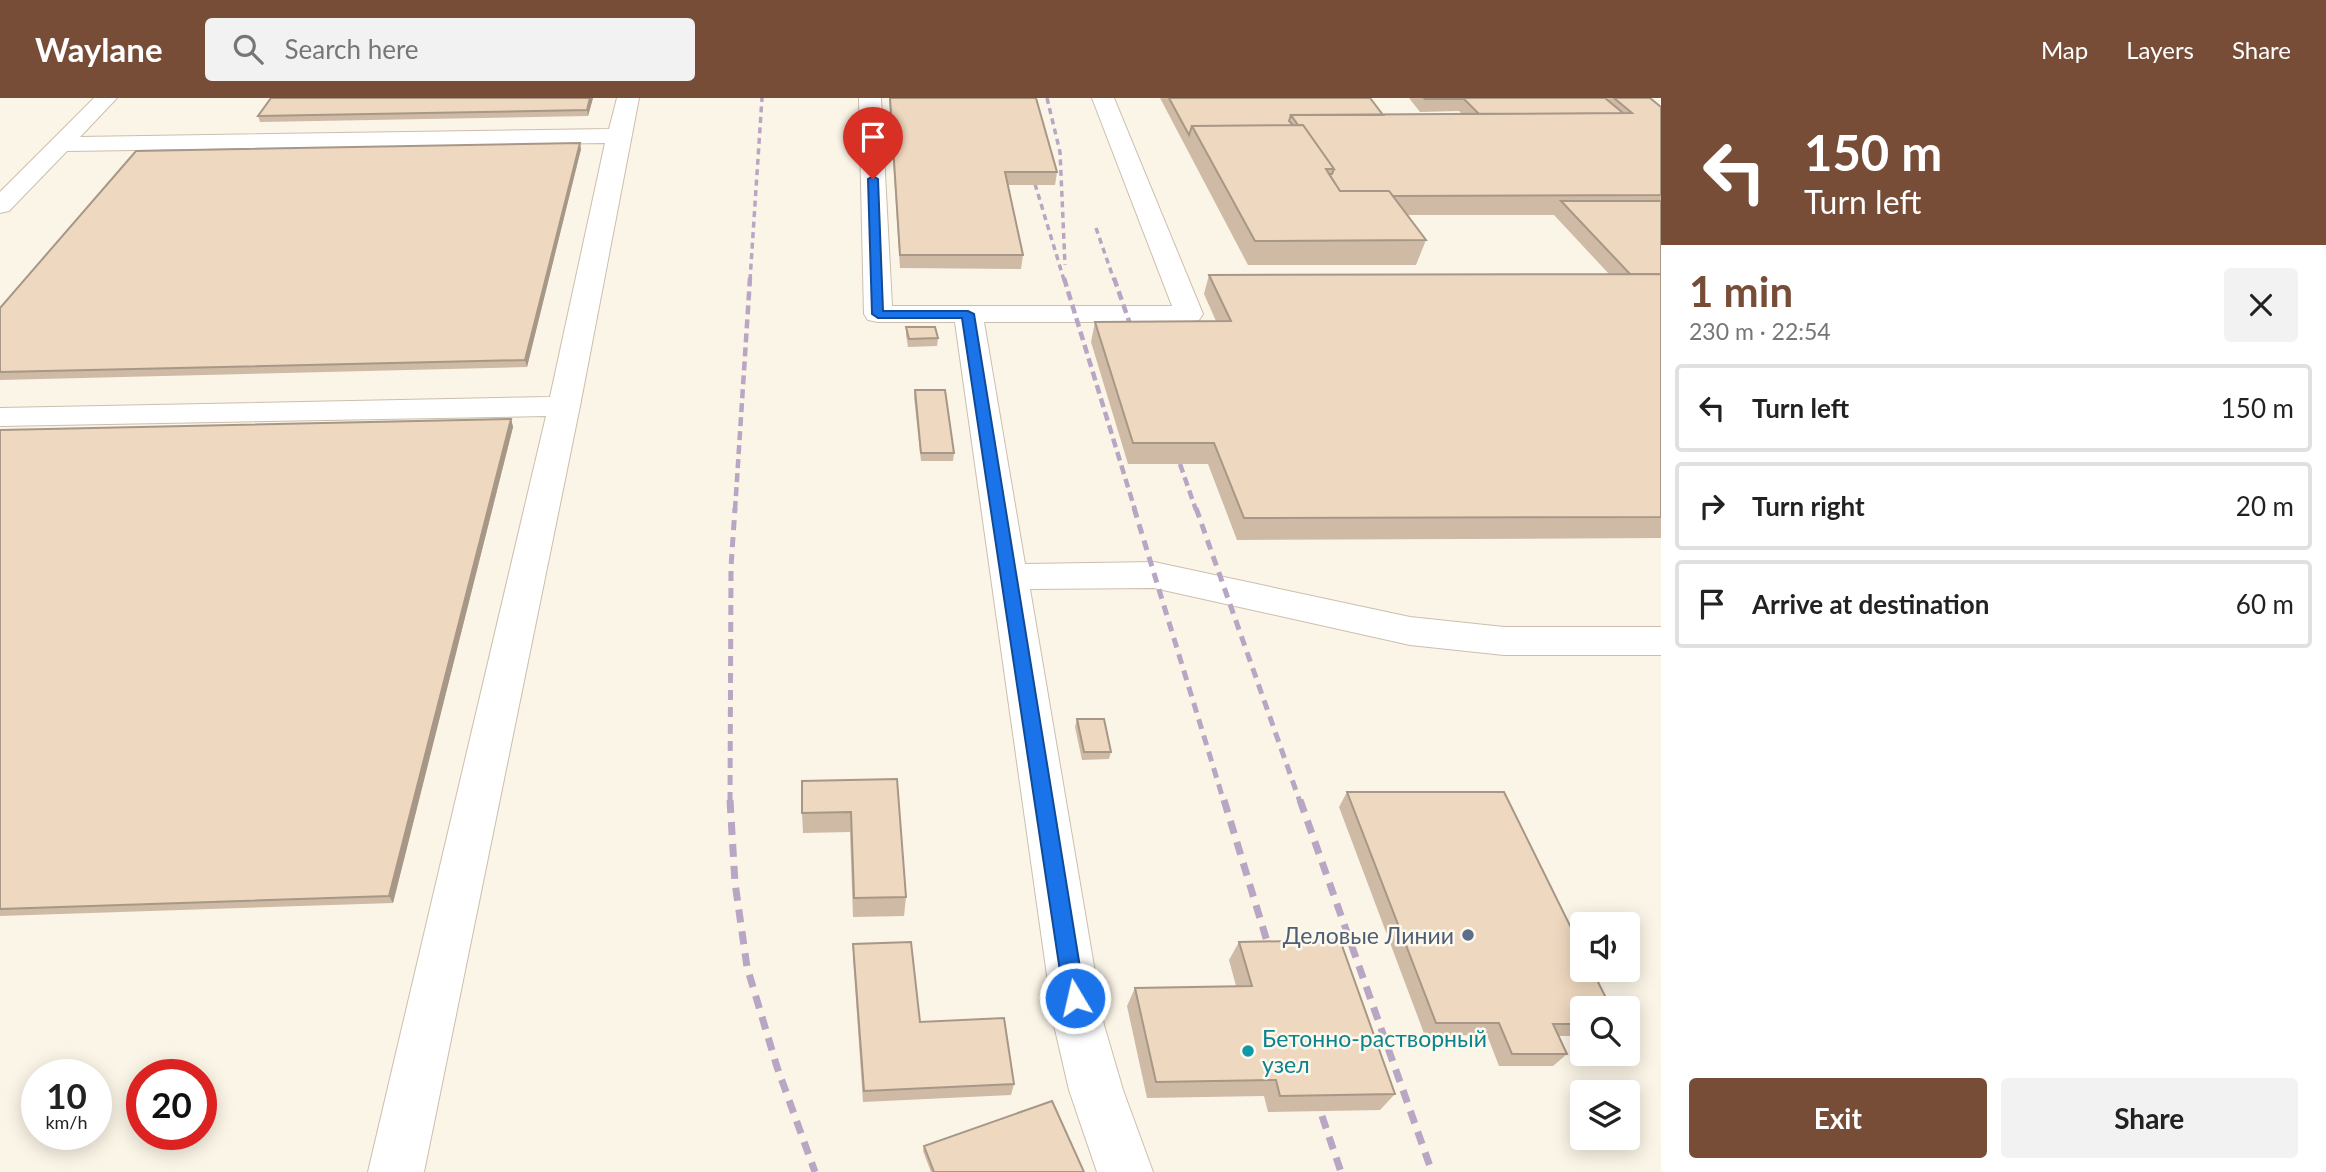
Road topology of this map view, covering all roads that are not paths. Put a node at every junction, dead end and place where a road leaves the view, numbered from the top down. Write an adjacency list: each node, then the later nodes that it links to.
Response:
1 (106, 98): 6 (lane)
2 (628, 98): 5 (lane)
3 (870, 98): 8 (lane)
4 (1103, 98): 8 (lane)
5 (618, 136): 6 (lane); 9 (lane)
6 (62, 144): 7 (lane)
7 (0, 206)
8 (968, 314): 11 (lane)
9 (564, 406): 10 (lane); 13 (lane)
10 (0, 417)
11 (1009, 577): 12 (lane); 14 (lane)
12 (1661, 641)
13 (396, 1172)
14 (1125, 1172)

